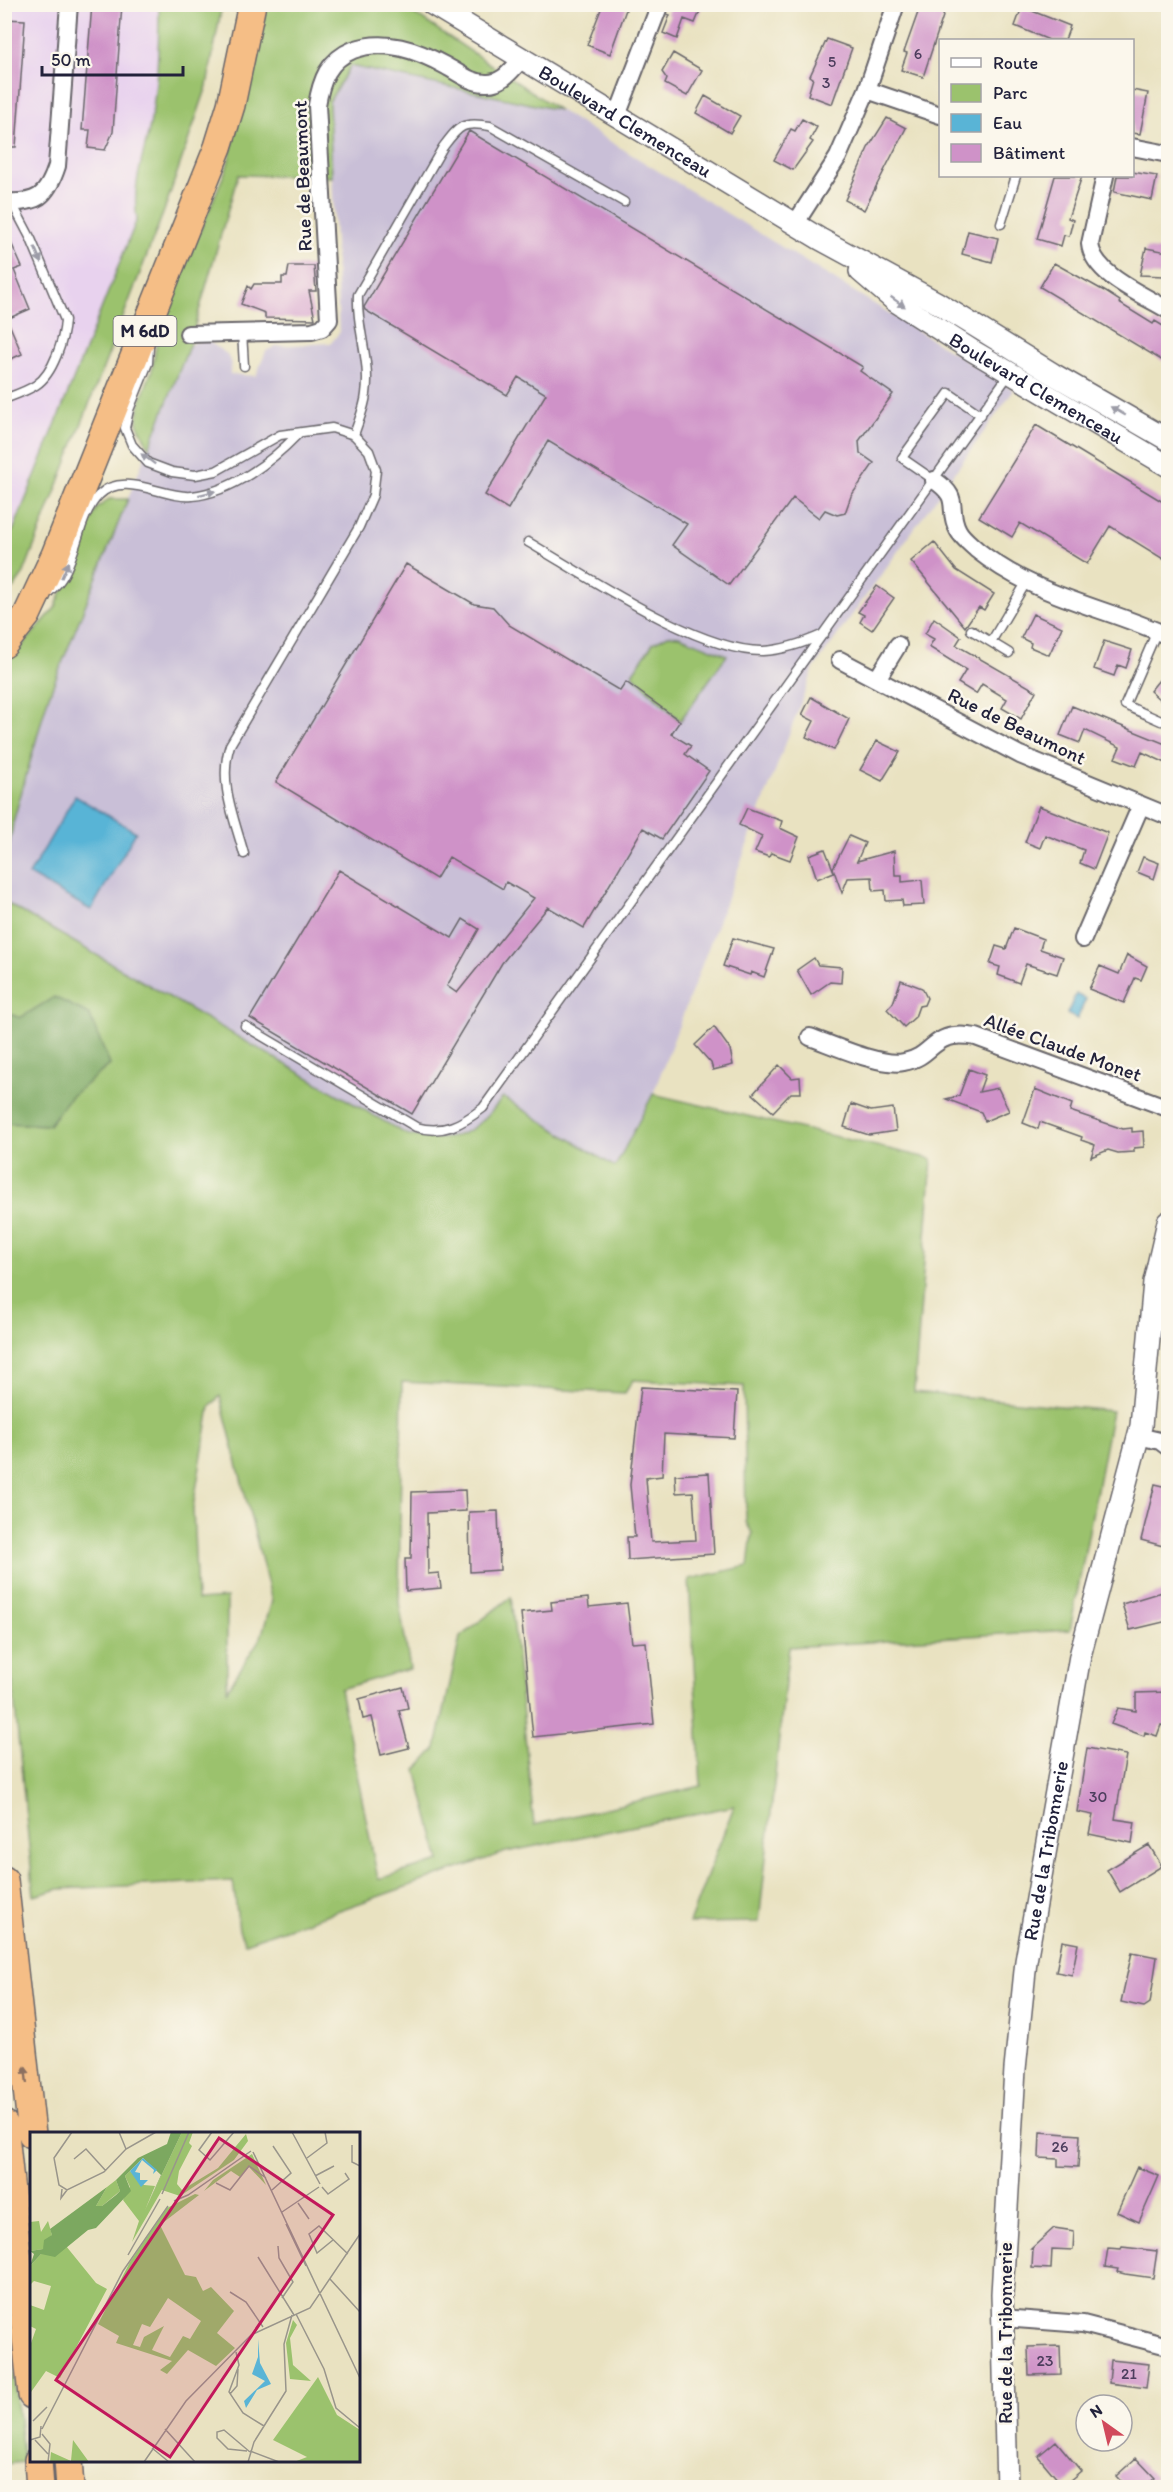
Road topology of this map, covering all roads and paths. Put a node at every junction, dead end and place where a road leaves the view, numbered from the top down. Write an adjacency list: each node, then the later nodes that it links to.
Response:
1 (69, 4): 14 (street)
2 (252, 4): 20 (highway, M 6dD)
3 (432, 4): 6 (street, Boulevard Clemenceau)
4 (660, 4): 9 (street)
5 (896, 4): 7 (street)
6 (520, 60): 9 (street, Boulevard Clemenceau); 21 (street, Rue de Beaumont)
7 (867, 90): 8 (street); 16 (street)
8 (939, 115)
9 (617, 116): 16 (street, Boulevard Clemenceau)
10 (1134, 147): 11 (street)
11 (1168, 154)
12 (1016, 177): 17 (lane)
13 (1105, 177): 19 (street)
14 (8, 202): 26 (lane, one-way to 26)
15 (624, 202): 29 (lane)
16 (795, 224): 18 (street, Boulevard Clemenceau)
17 (1000, 224)
18 (820, 239): 23 (street, Boulevard Clemenceau); 25 (street, Boulevard Clemenceau, one-way to 25)
19 (1168, 310)
20 (149, 320): 28 (lane, one-way to 20); 35 (highway, M 6dD)
21 (242, 333): 22 (street, Rue de Beaumont); 24 (lane)
22 (188, 334)
23 (1022, 355): 25 (lane); 30 (street, Boulevard Clemenceau, one-way to 23)
24 (244, 366)
25 (1009, 374): 27 (lane); 31 (street, Boulevard Clemenceau)
26 (4, 399)
27 (981, 415): 32 (lane); 32 (lane)
28 (298, 434): 29 (lane); 35 (lane, one-way to 28)
29 (354, 435): 48 (lane)
30 (1168, 440)
31 (1168, 466)
32 (933, 480): 34 (street); 37 (lane)
33 (528, 542): 37 (lane)
34 (1027, 581): 38 (street); 39 (lane)
35 (27, 615): 40 (highway, M 6dD)
36 (971, 630): 39 (lane)
37 (824, 633): 50 (lane)
38 (1163, 634): 45 (lane)
39 (991, 642): 42 (lane)
40 (4, 644)
41 (898, 645): 44 (street)
42 (1009, 652)
43 (840, 660): 44 (street, Rue de Beaumont)
44 (877, 679): 46 (street, Rue de Beaumont)
45 (1161, 721)
46 (1140, 805): 47 (street, Rue de Beaumont); 49 (street)
47 (1168, 816)
48 (244, 854)
49 (1083, 939)
50 (245, 1026)
51 (810, 1037): 52 (street, Allée Claude Monet)
52 (1168, 1108)
53 (1168, 1222): 54 (street, Rue de la Tribonnerie)
54 (1138, 1436): 55 (street); 59 (street, Rue de la Tribonnerie)
55 (1168, 1447)
56 (4, 1881): 58 (highway, one-way to 56)
57 (4, 2124): 61 (highway)
58 (32, 2132)
59 (1002, 2318): 60 (street); 66 (street, Rue de la Tribonnerie)
60 (1168, 2346)
61 (30, 2376)
62 (38, 2462): 64 (highway)
63 (68, 2462): 65 (highway)
64 (40, 2487)
65 (70, 2487)
66 (1007, 2487)

